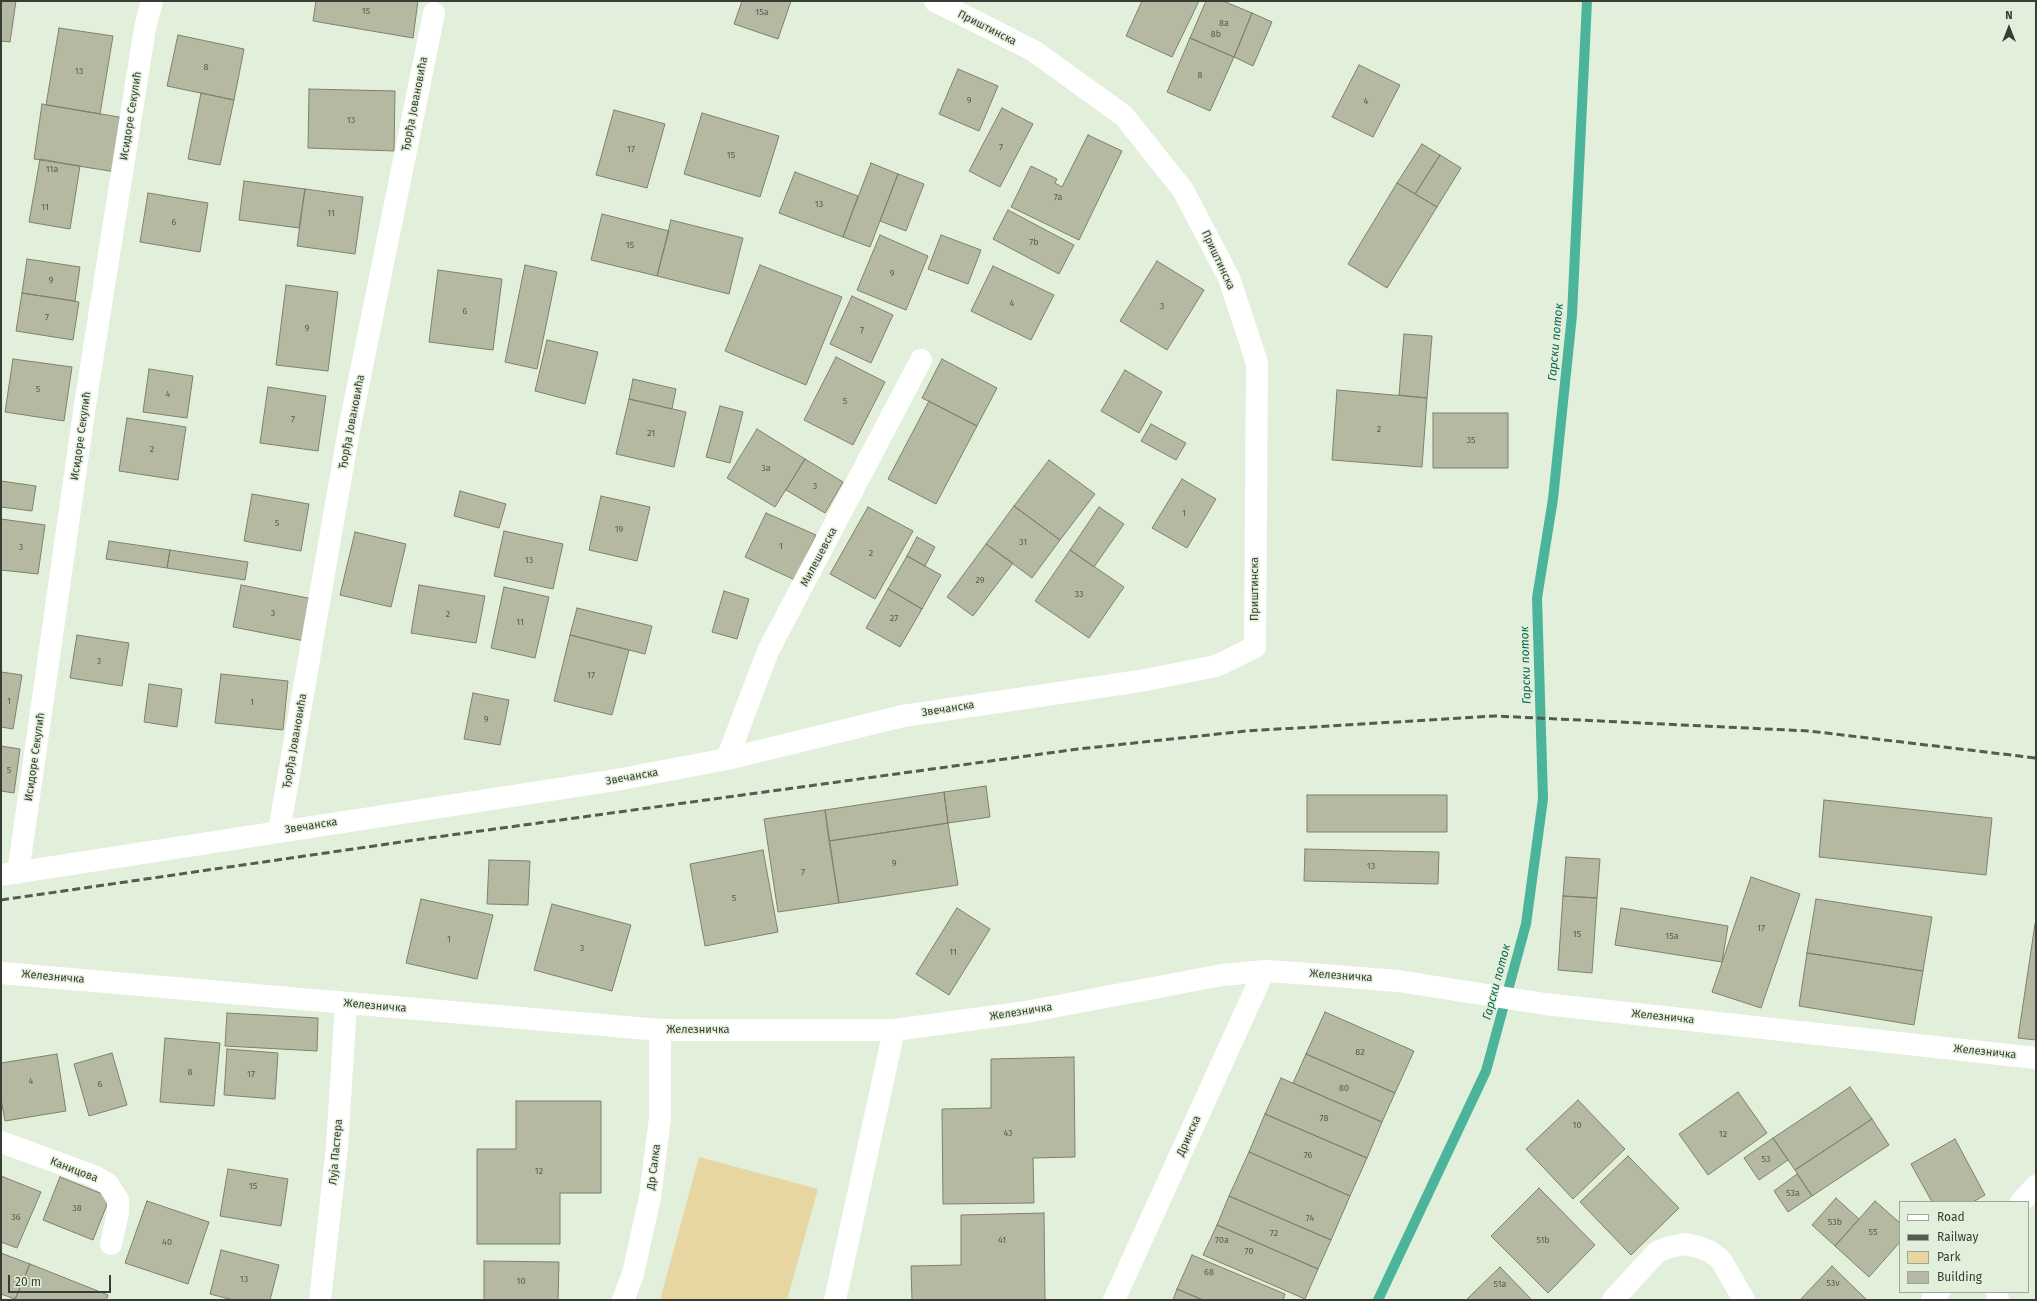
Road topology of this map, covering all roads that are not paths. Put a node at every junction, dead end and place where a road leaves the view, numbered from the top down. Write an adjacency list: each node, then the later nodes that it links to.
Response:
1 (152, 1): 8 (street, Исидоре Секулић)
2 (935, 1): 5 (street, Приштинска)
3 (434, 14): 7 (street, Ђорђа Јовановића)
4 (921, 360): 6 (street, Милешевска)
5 (1255, 647): 6 (street, Звечанска)
6 (728, 759): 7 (street, Звечанска)
7 (279, 831): 8 (street, Звечанска)
8 (10, 874)
9 (1264, 971): 13 (street, Железничка); 14 (street, Железничка); 22 (street, Дринска)
10 (1, 973): 11 (street, Железничка)
11 (346, 1004): 12 (street, Железничка); 19 (street, Луја Пастера)
12 (660, 1030): 13 (street, Железничка); 20 (street, Др Салка)
13 (894, 1030): 21 (street)
14 (2036, 1058)
15 (1, 1142): 18 (street, Каницова)
16 (2036, 1186): 17 (street)
17 (2022, 1201)
18 (111, 1244)
19 (320, 1300)
20 (622, 1300)
21 (836, 1300)
22 (1114, 1300)
23 (1613, 1300): 24 (street)
24 (1744, 1300)

